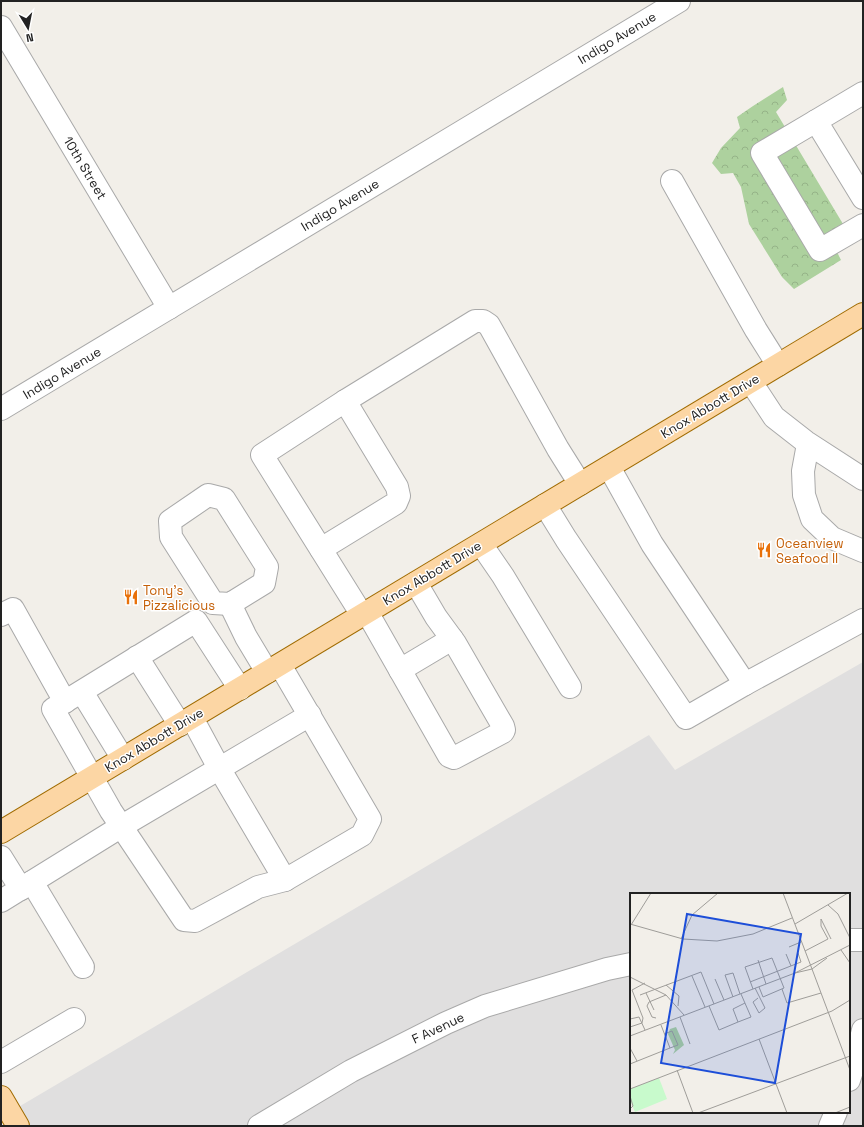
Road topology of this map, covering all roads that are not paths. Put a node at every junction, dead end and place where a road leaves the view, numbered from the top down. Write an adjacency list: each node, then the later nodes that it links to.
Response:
1 (679, 1): 8 (street, Indigo Avenue)
2 (1, 27): 8 (street, 10th Street)
3 (863, 93): 4 (street)
4 (816, 121): 6 (street); 7 (street)
5 (672, 181): 10 (street)
6 (863, 198)
7 (863, 225)
8 (169, 308): 13 (street, Indigo Avenue)
9 (863, 314): 10 (main road, Knox Abbott Drive)
10 (778, 365): 11 (main road, Knox Abbott Drive)
11 (751, 382): 14 (street); 15 (main road, Knox Abbott Drive)
12 (345, 401): 17 (street); 20 (street); 20 (street)
13 (1, 409)
14 (808, 444): 16 (street); 21 (street)
15 (609, 467): 17 (main road, Knox Abbott Drive); 31 (street)
16 (863, 479)
17 (580, 484): 18 (main road, Knox Abbott Drive)
18 (545, 505): 19 (main road, Knox Abbott Drive); 31 (street)
19 (481, 544): 22 (main road, Knox Abbott Drive); 32 (street)
20 (321, 549): 24 (street)
21 (863, 551)
22 (416, 583): 24 (main road, Knox Abbott Drive); 27 (street)
23 (230, 604): 23 (street); 29 (street)
24 (364, 614): 29 (main road, Knox Abbott Drive); 30 (street)
25 (1, 615): 34 (street)
26 (863, 620): 31 (street)
27 (452, 639): 30 (street); 30 (street)
28 (137, 657): 33 (street); 34 (street); 36 (street)
29 (274, 668): 33 (main road, Knox Abbott Drive); 35 (street)
30 (400, 670)
31 (745, 684)
32 (570, 687)
33 (240, 689): 36 (main road, Knox Abbott Drive)
34 (73, 697): 37 (street); 39 (street)
35 (310, 715): 38 (street); 43 (street)
36 (186, 721): 37 (main road, Knox Abbott Drive); 38 (street)
37 (124, 759): 39 (main road, Knox Abbott Drive)
38 (219, 768): 40 (street); 43 (street)
39 (92, 778): 40 (street); 41 (main road, Knox Abbott Drive)
40 (122, 826): 43 (street); 44 (street)
41 (1, 832)
42 (1, 857): 44 (street)
43 (285, 880)
44 (27, 885): 45 (street); 49 (street)
45 (1, 901)
46 (850, 940): 47 (street)
47 (863, 940)
48 (630, 964): 57 (street, F Avenue)
49 (82, 967)
50 (74, 1019): 52 (street)
51 (863, 1030): 53 (street)
52 (1, 1062)
53 (850, 1077)
54 (1, 1097): 56 (main road)
55 (836, 1113): 58 (street)
56 (18, 1126)
57 (259, 1126)
58 (830, 1126)

